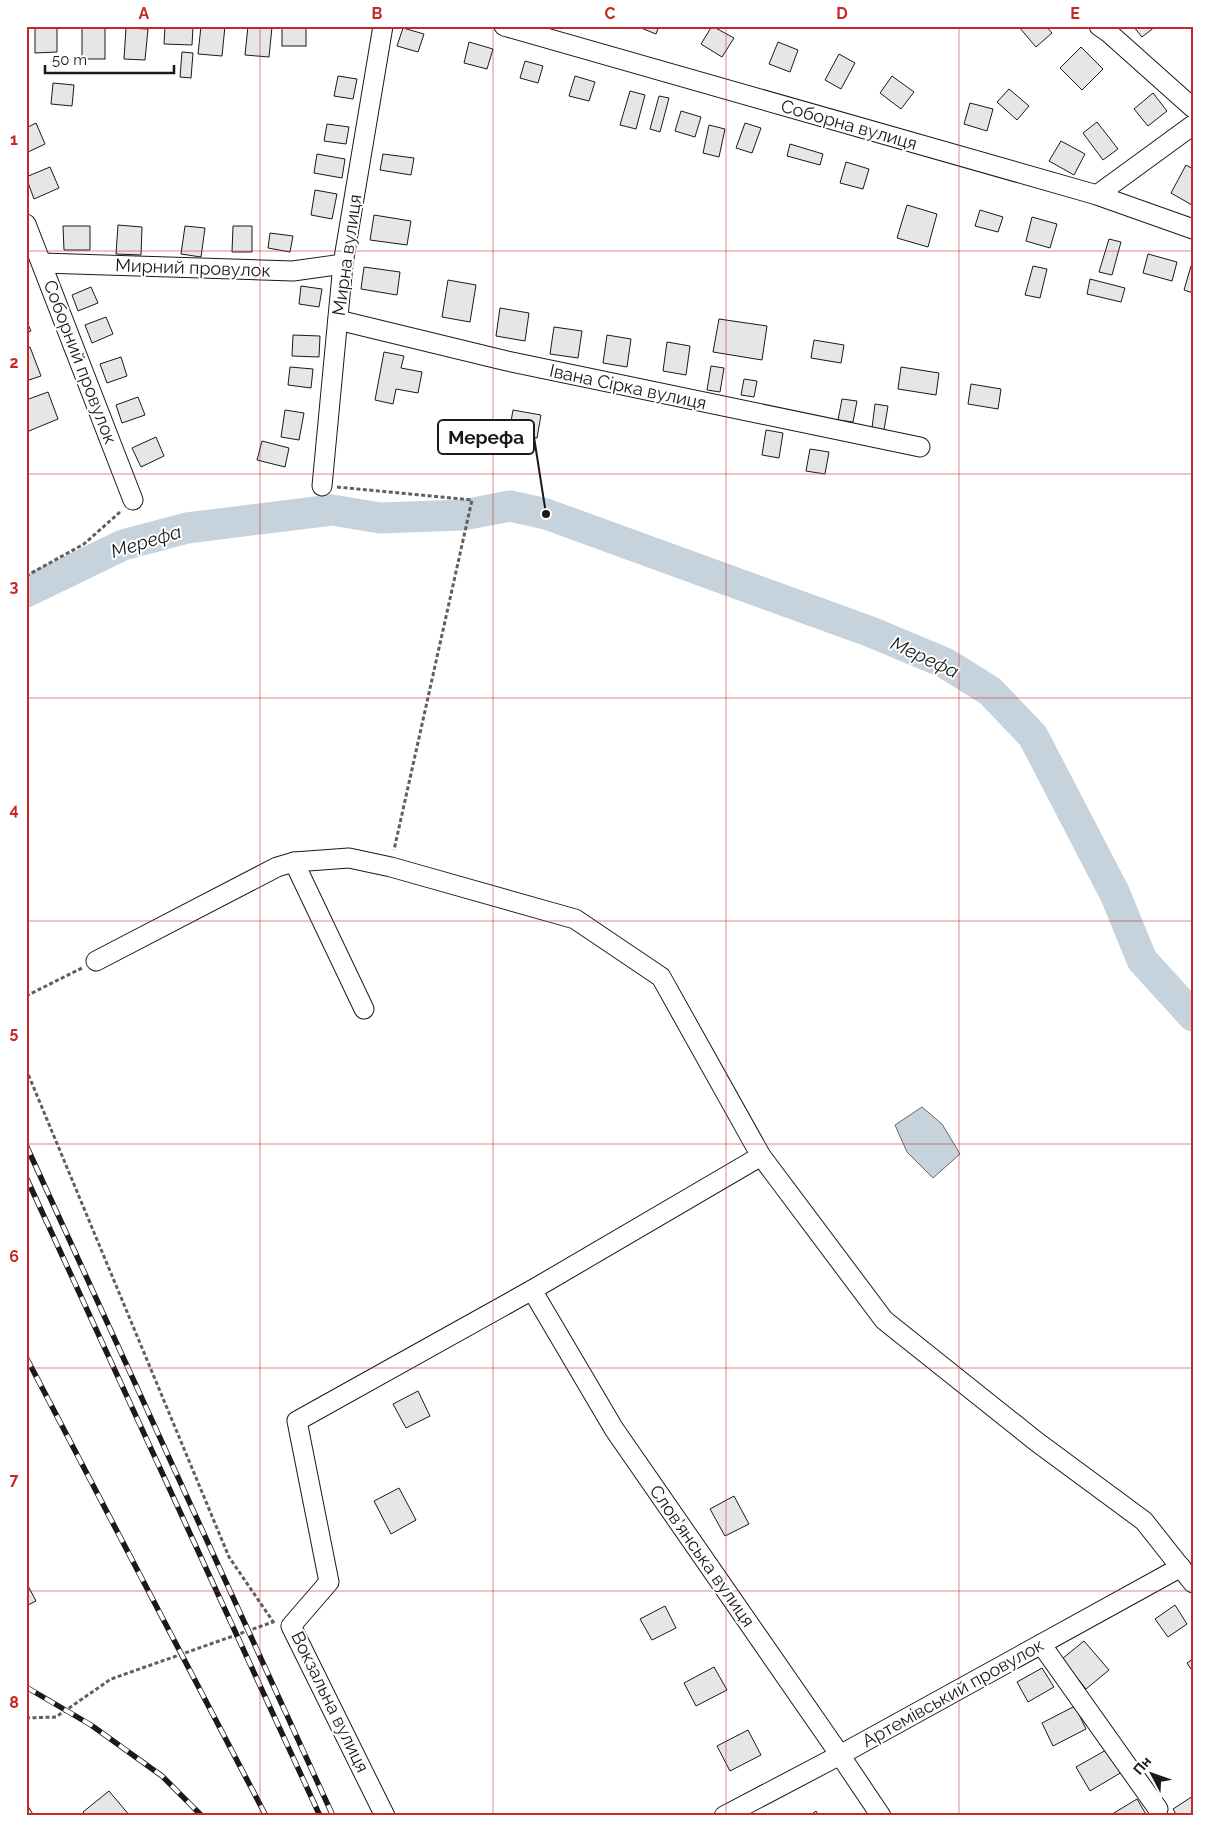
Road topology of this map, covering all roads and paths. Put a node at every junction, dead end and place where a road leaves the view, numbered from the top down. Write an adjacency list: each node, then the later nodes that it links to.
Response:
1 (383, 26): 10 (street, Мирна вулиця)
2 (504, 26): 6 (street, Соборна вулиця)
3 (1099, 26): 4 (street)
4 (1193, 108)
5 (1193, 125): 6 (street)
6 (1096, 195): 8 (street, Соборна вулиця)
7 (26, 224): 9 (street, Соборний провулок)
8 (1193, 229)
9 (42, 263): 10 (street, Мирний провулок); 14 (street, Соборний провулок)
10 (343, 264): 11 (street, Мирна вулиця)
11 (338, 320): 12 (street, Івана Сірка вулиця); 13 (street, Мирна вулиця)
12 (920, 447)
13 (322, 486): 17 (path)
14 (133, 500): 15 (path)
15 (26, 576)
16 (294, 862): 17 (street); 18 (street); 20 (street)
17 (390, 867): 22 (street)
18 (96, 961): 19 (path)
19 (26, 996)
20 (364, 1009)
21 (26, 1069): 26 (path)
22 (761, 1156): 23 (street); 24 (street)
23 (532, 1290): 26 (street, Вокзальна вулиця); 29 (street, Слов’янська вулиця)
24 (1181, 1567): 25 (street); 27 (street, Артемівський провулок)
25 (1193, 1583)
26 (282, 1624): 28 (path); 31 (street, Вокзальна вулиця)
27 (1041, 1644): 29 (street, Артемівський провулок); 30 (street)
28 (26, 1718)
29 (840, 1755): 32 (street, Артемівський провулок); 33 (street, Слов’янська вулиця)
30 (1158, 1809)
31 (385, 1816)
32 (724, 1816)
33 (881, 1816)

